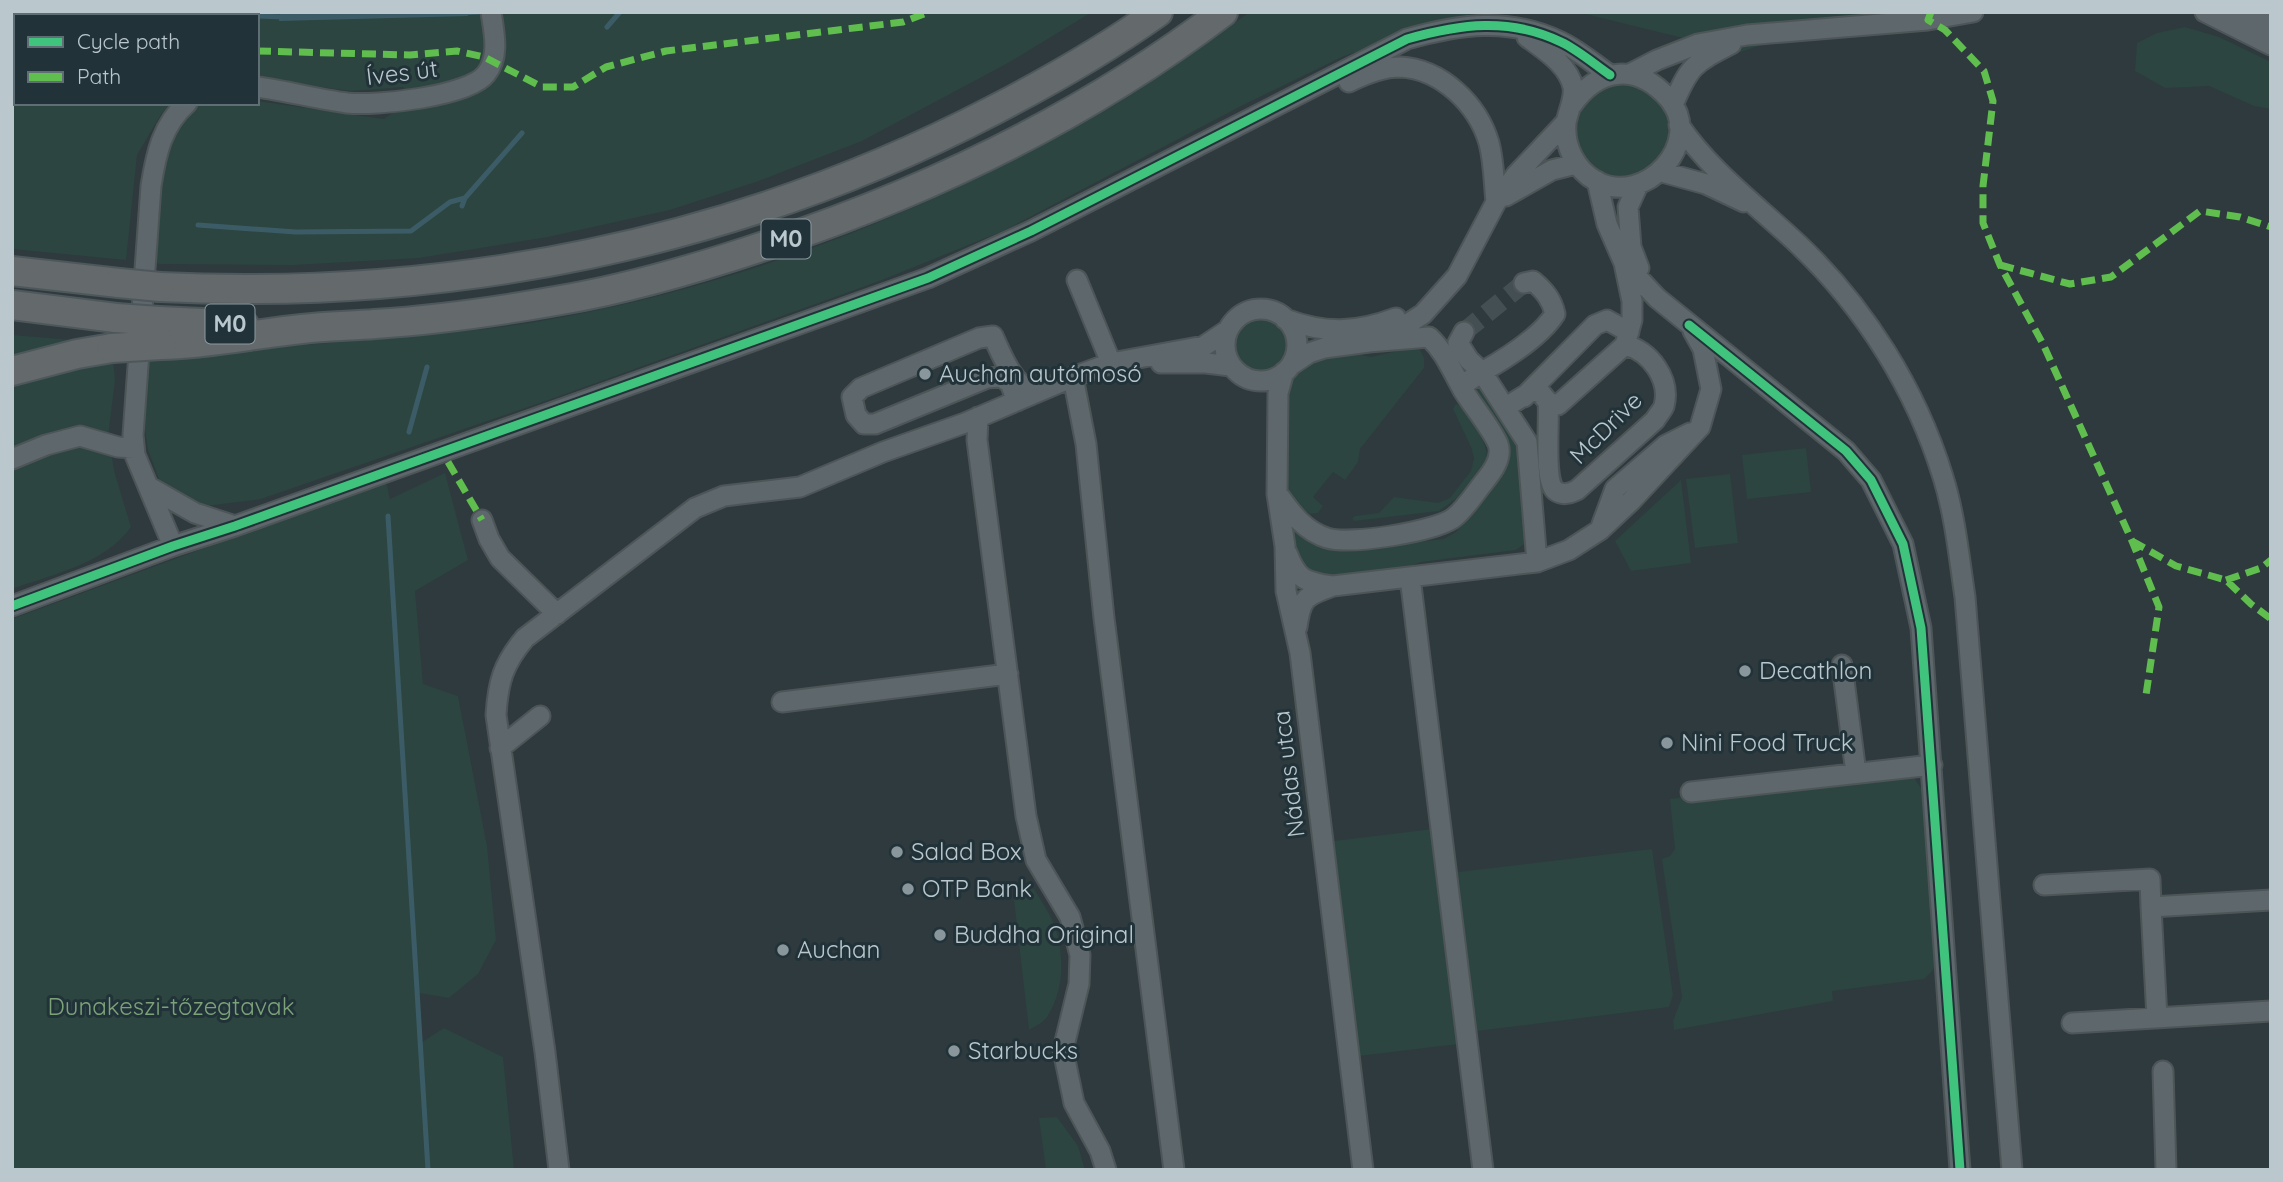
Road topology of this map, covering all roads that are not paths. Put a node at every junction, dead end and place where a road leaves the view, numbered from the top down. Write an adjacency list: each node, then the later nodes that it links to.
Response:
1 (491, 12): 12 (street, Íves út)
2 (1158, 12): 25 (highway, M0, bridge)
3 (1223, 12): 35 (highway, M0)
4 (1973, 12): 9 (street)
5 (2239, 12): 7 (street)
6 (2217, 14): 10 (street)
7 (2271, 25)
8 (1511, 26): 11 (street); 13 (street); 16 (street)
9 (1747, 35): 11 (street); 15 (street)
10 (2271, 45)
11 (1620, 75): 15 (street); 16 (street)
12 (259, 87)
13 (1284, 102): 22 (street); 55 (street)
14 (185, 105): 50 (street)
15 (1673, 105): 17 (street)
16 (1569, 114): 18 (street); 22 (street)
17 (1679, 125): 19 (street); 23 (street)
18 (1576, 164): 20 (street); 22 (street)
19 (1662, 172): 21 (street); 23 (street)
20 (1597, 181): 21 (street); 24 (street)
21 (1638, 186): 27 (street)
22 (1496, 202): 29 (street)
23 (1758, 208): 85 (street)
24 (1624, 263): 27 (street); 36 (street)
25 (12, 271)
26 (1077, 280): 38 (street)
27 (1644, 282): 32 (street)
28 (1524, 283): 42 (street)
29 (1437, 298): 31 (street); 37 (street)
30 (12, 305): 35 (highway, M0, bridge)
31 (1285, 319): 33 (street); 40 (street)
32 (1689, 324): 58 (street); 69 (street)
33 (1228, 330): 38 (street); 39 (street)
34 (1464, 331): 42 (street)
35 (160, 333): 41 (highway, bridge)
36 (1627, 339): 46 (street); 47 (street); 47 (street, McDrive)
37 (1369, 342): 40 (street); 44 (street)
38 (1111, 363): 39 (street); 43 (street)
39 (1231, 366): 40 (street)
40 (1288, 369): 53 (street, Nádas utca)
41 (12, 371)
42 (1482, 372): 44 (street); 48 (street)
43 (1073, 377): 45 (street); 81 (street)
44 (1461, 386): 53 (street)
45 (1025, 397): 45 (street); 49 (street)
46 (1524, 397): 47 (street); 48 (street)
47 (1548, 402)
48 (1506, 407): 58 (street)
49 (978, 417): 62 (street); 65 (street)
50 (134, 447): 51 (street); 52 (street)
51 (12, 459)
52 (150, 488): 55 (street); 56 (street)
53 (1277, 494): 57 (street, Nádas utca)
54 (482, 520): 62 (street)
55 (235, 526): 56 (street)
56 (173, 546): 61 (street)
57 (1284, 546): 60 (street); 63 (street, Nádas utca)
58 (1537, 562): 59 (street)
59 (1409, 577): 60 (street); 83 (street)
60 (1333, 586): 63 (street)
61 (12, 606)
62 (557, 614): 68 (street)
63 (1296, 635): 82 (street, Nádas utca)
64 (1842, 665): 70 (street)
65 (1008, 674): 66 (street); 80 (street)
66 (782, 702)
67 (540, 716): 68 (street)
68 (500, 748): 79 (street)
69 (1931, 765): 70 (street); 84 (street)
70 (1857, 773): 71 (street)
71 (1691, 792)
72 (2044, 885): 74 (street)
73 (2271, 900): 74 (street)
74 (2151, 907): 76 (street)
75 (2271, 1012): 76 (street)
76 (2157, 1018): 77 (street)
77 (2072, 1023)
78 (2163, 1071): 86 (street)
79 (559, 1170)
80 (1107, 1170)
81 (1174, 1170)
82 (1363, 1170)
83 (1483, 1170)
84 (1960, 1170)
85 (2012, 1170)
86 (2166, 1170)

